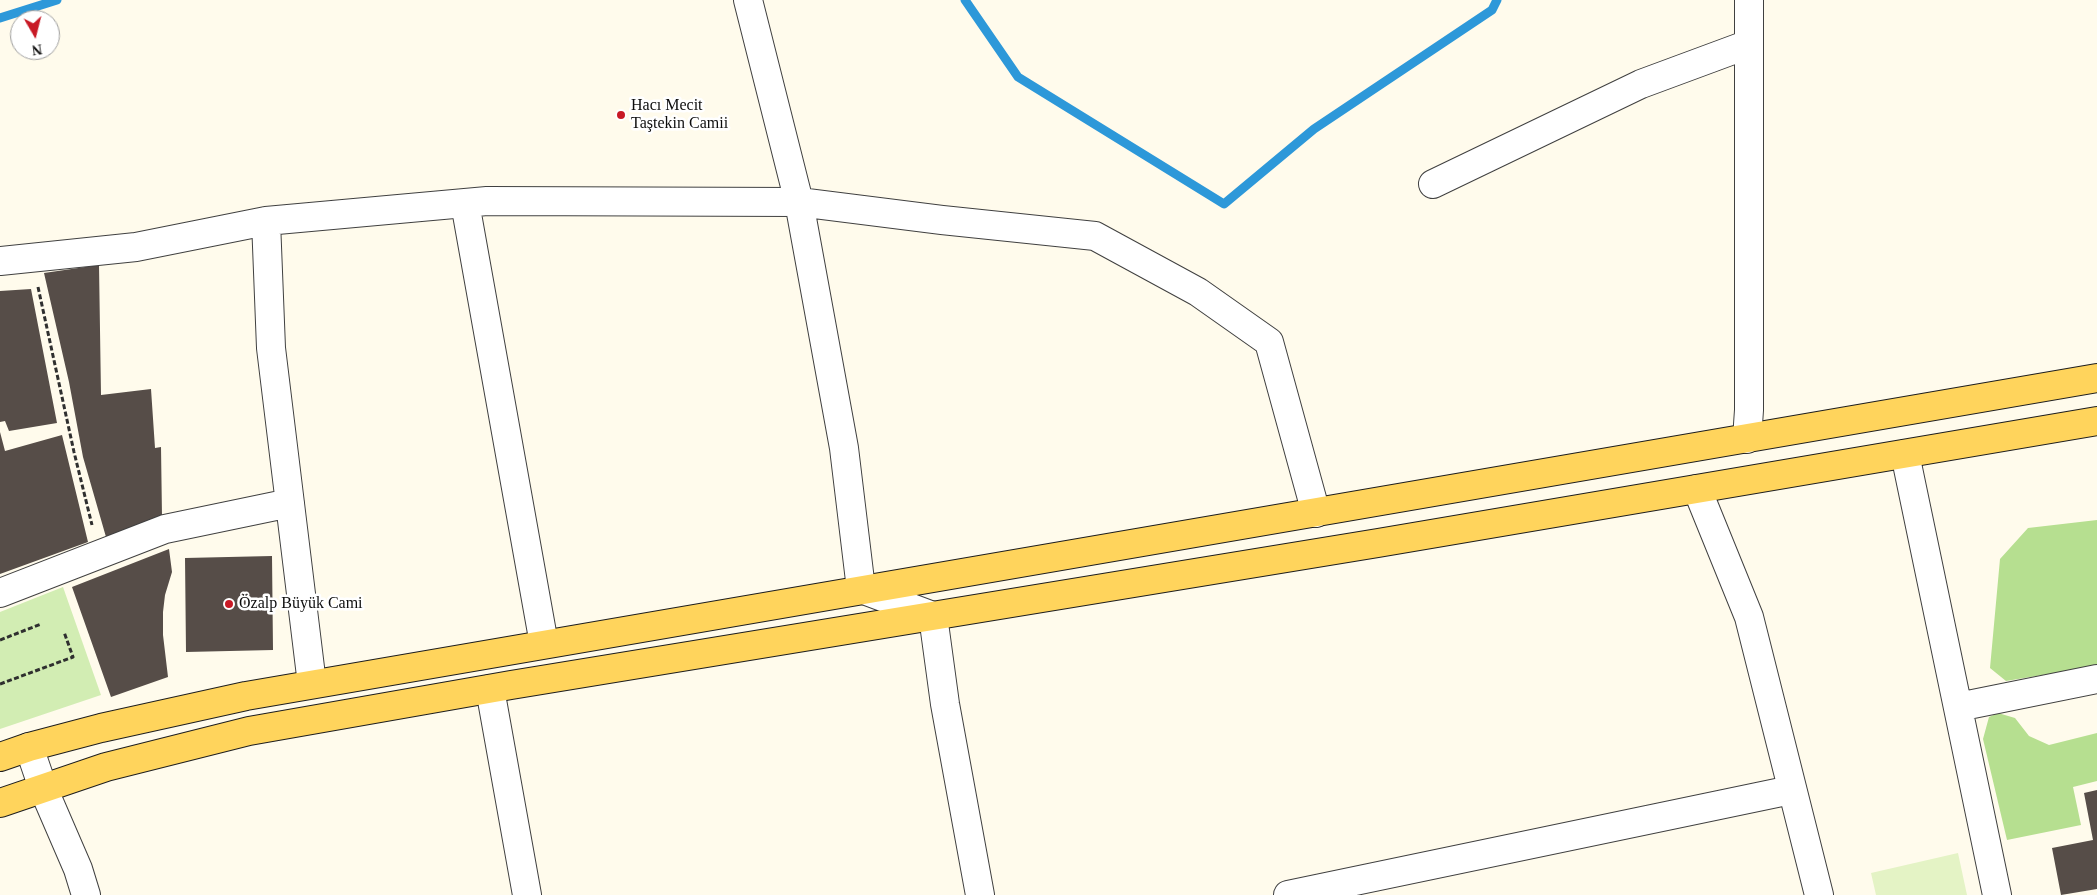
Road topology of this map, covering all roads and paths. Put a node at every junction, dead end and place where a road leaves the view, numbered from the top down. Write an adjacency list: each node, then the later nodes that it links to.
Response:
1 (748, 0): 5 (street)
2 (1749, 0): 3 (street)
3 (1749, 44): 4 (street); 12 (street)
4 (1433, 184)
5 (799, 202): 6 (street); 16 (street); 18 (street)
6 (465, 203): 7 (street); 24 (street)
7 (266, 221): 8 (street); 15 (street)
8 (31, 257): 9 (street); 17 (path)
9 (0, 261)
10 (2097, 378): 12 (main road)
11 (2097, 421): 13 (main road)
12 (1747, 439): 16 (main road)
13 (1905, 454): 14 (main road); 29 (street)
14 (1697, 489): 20 (main road); 33 (street)
15 (290, 503): 17 (street); 27 (street)
16 (1316, 513): 18 (main road)
17 (100, 554): 19 (street)
18 (861, 589): 20 (street); 24 (main road)
19 (0, 593)
20 (933, 616): 28 (main road); 37 (street)
21 (41, 624): 23 (path)
22 (64, 632): 26 (path)
23 (0, 640)
24 (544, 644): 27 (main road)
25 (2097, 679): 29 (street)
26 (0, 684)
27 (312, 684): 30 (main road)
28 (490, 689): 32 (main road); 36 (street)
29 (1958, 707): 40 (street)
30 (29, 747): 31 (main road); 32 (street)
31 (0, 757)
32 (42, 788): 34 (main road); 35 (street)
33 (1791, 790): 38 (street); 39 (street)
34 (0, 803)
35 (86, 895)
36 (527, 895)
37 (980, 895)
38 (1288, 895)
39 (1818, 895)
40 (1997, 895)

